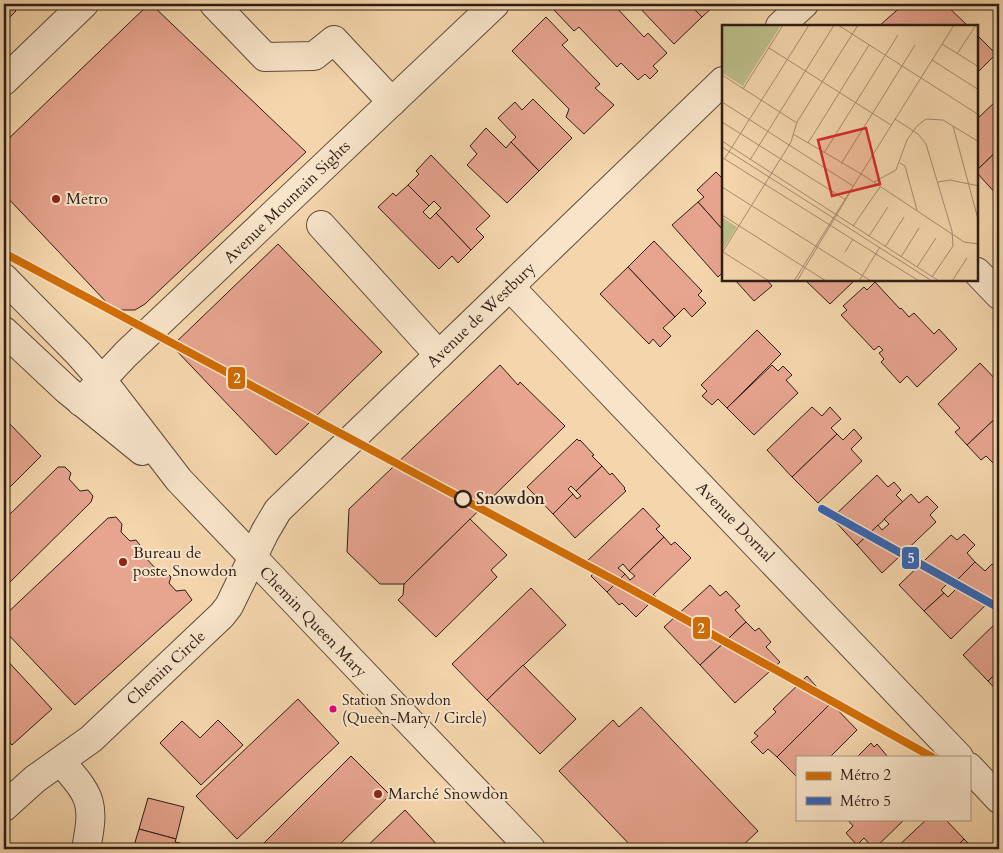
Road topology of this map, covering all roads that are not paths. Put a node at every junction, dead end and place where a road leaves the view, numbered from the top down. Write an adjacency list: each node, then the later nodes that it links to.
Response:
1 (84, 4): 6 (street)
2 (214, 4): 8 (street)
3 (495, 4): 8 (street, Avenue Mountain Sights)
4 (804, 4): 5 (street)
5 (781, 25)
6 (4, 81)
7 (722, 82): 12 (street, Avenue de Westbury)
8 (392, 102): 16 (street, Avenue Mountain Sights)
9 (321, 225): 15 (street)
10 (978, 273): 13 (street)
11 (4, 278): 16 (street, Chemin Queen Mary)
12 (510, 287): 15 (street, Avenue de Westbury); 20 (street, Avenue Dornal)
13 (999, 295)
14 (4, 331): 17 (street, Chemin Queen Mary)
15 (439, 355): 19 (street, Avenue de Westbury)
16 (102, 380): 17 (street, Avenue Mountain Sights); 18 (street, Chemin Queen Mary)
17 (81, 402): 18 (street, Chemin Queen Mary)
18 (179, 480): 19 (street, Chemin Queen Mary)
19 (253, 559): 21 (street, Chemin Circle); 26 (street, Chemin Queen Mary)
20 (958, 756)
21 (61, 762): 24 (street, Chemin Circle); 25 (street)
22 (970, 769): 23 (street)
23 (999, 799)
24 (4, 807)
25 (86, 849)
26 (531, 849)

